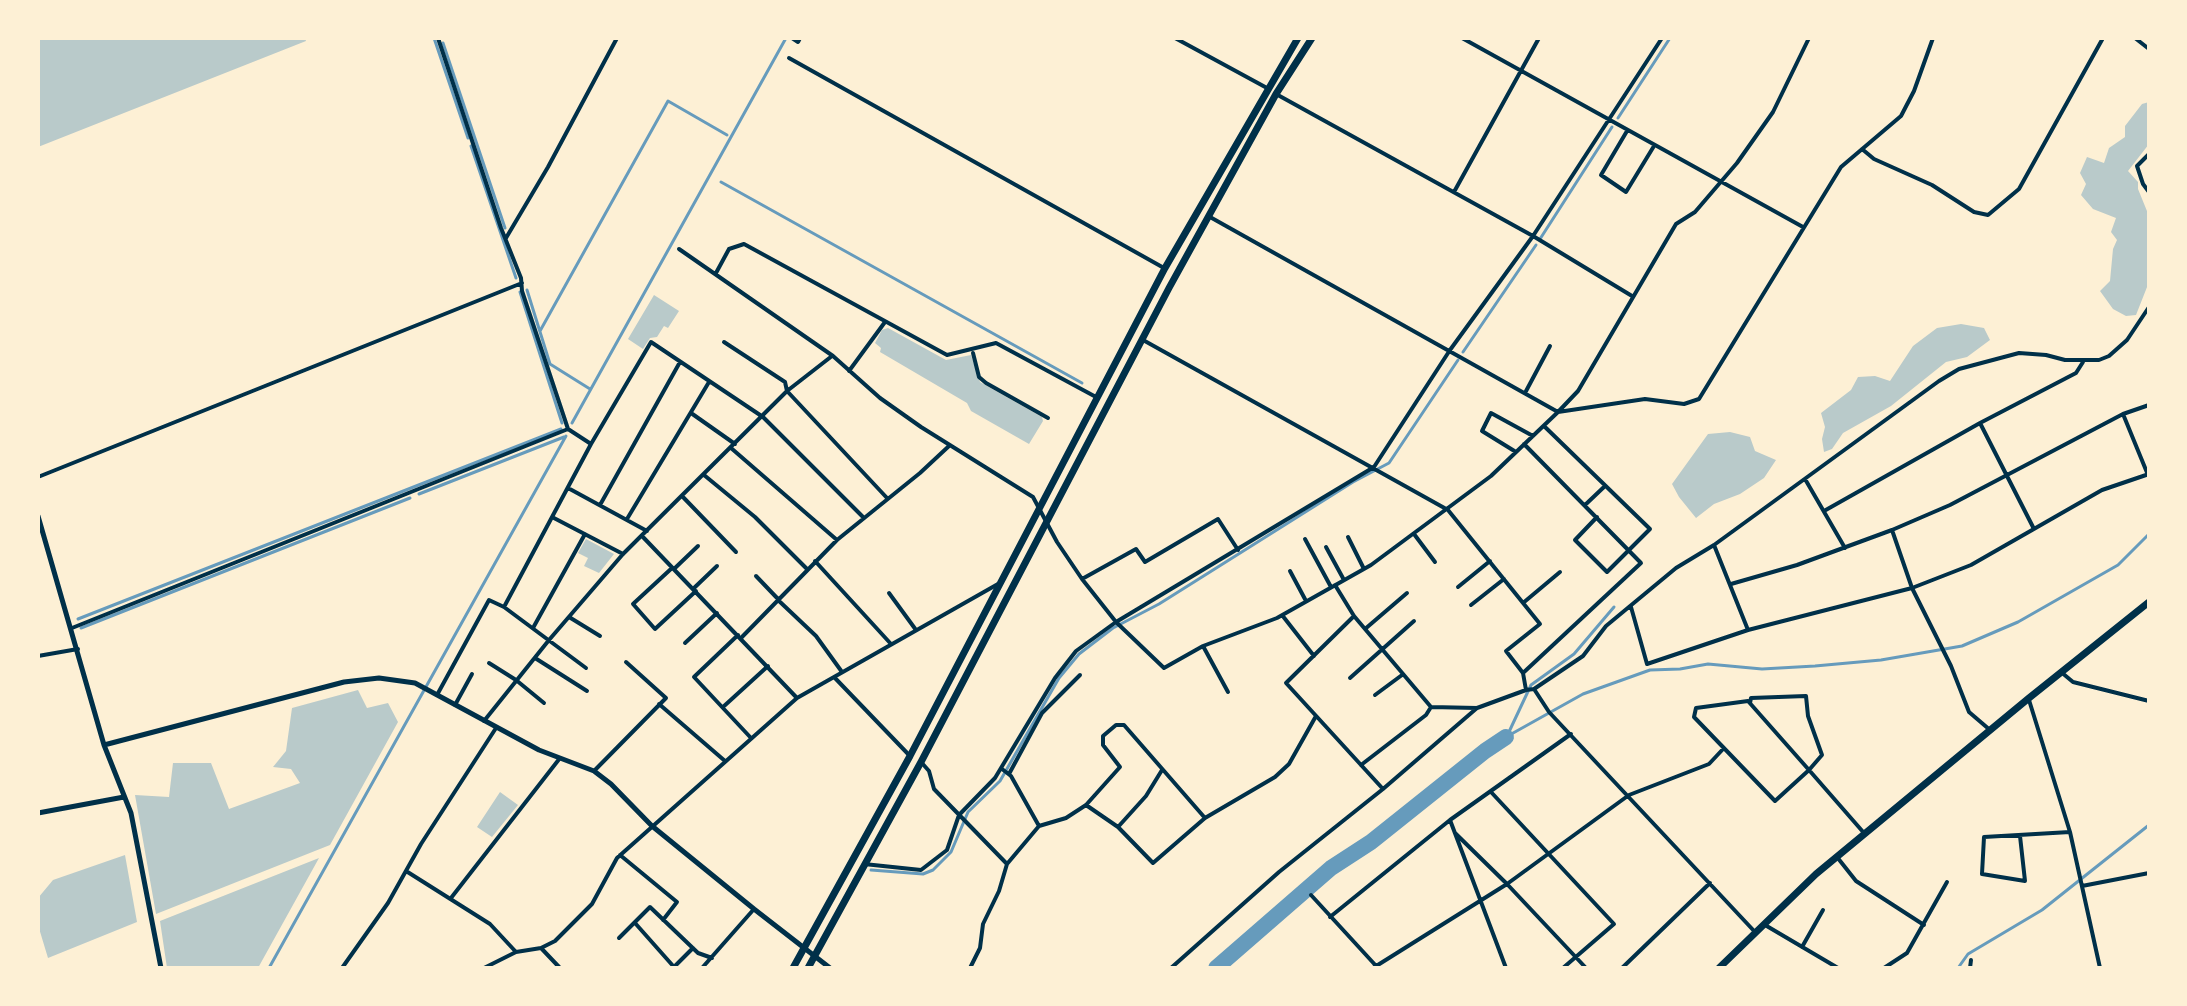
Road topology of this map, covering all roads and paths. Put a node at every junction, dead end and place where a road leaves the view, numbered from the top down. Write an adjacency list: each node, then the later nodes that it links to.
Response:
1 (438, 38): 31 (street)
2 (617, 38): 31 (street)
3 (792, 38): 4 (street)
4 (800, 38)
5 (1175, 38): 18 (street)
6 (1298, 38): 18 (main road)
7 (1312, 38): 19 (main road)
8 (1462, 38): 17 (street)
9 (1539, 38): 17 (street)
10 (1662, 38): 20 (street)
11 (1809, 38): 25 (street)
12 (1933, 38): 23 (street)
13 (2103, 38): 23 (street)
14 (2135, 38): 15 (street)
15 (2149, 49)
16 (789, 58): 33 (street)
17 (1521, 71): 20 (street); 26 (street)
18 (1267, 88): 33 (main road)
19 (1276, 94): 26 (street); 28 (main road)
20 (1608, 121): 21 (street); 30 (street)
21 (1627, 131): 22 (street); 22 (street)
22 (1654, 146): 25 (street)
23 (1862, 149): 29 (street)
24 (2149, 154): 27 (street)
25 (1718, 182): 29 (street); 36 (street)
26 (1454, 192): 30 (street)
27 (2149, 192)
28 (1208, 216): 39 (main road); 42 (street)
29 (1803, 227): 55 (street)
30 (1533, 236): 36 (street); 42 (street)
31 (506, 238): 35 (street)
32 (679, 249): 34 (street)
33 (1165, 268): 53 (main road)
34 (715, 274): 38 (street); 44 (street)
35 (522, 283): 62 (street); 73 (street)
36 (1632, 296): 55 (street)
37 (2149, 307): 46 (street)
38 (885, 322): 47 (street); 49 (street)
39 (1142, 340): 69 (street); 89 (main road)
40 (724, 342): 51 (street)
41 (1550, 346): 52 (street)
42 (1450, 350): 52 (street); 69 (street)
43 (973, 353): 59 (street)
44 (833, 356): 47 (street); 51 (street)
45 (680, 362): 48 (street); 64 (street); 79 (street)
46 (2083, 362): 60 (street); 74 (street)
47 (849, 371): 67 (street)
48 (709, 382): 56 (street); 58 (street)
49 (1068, 382): 50 (street); 53 (street)
50 (1064, 388)
51 (787, 391): 58 (street); 78 (street)
52 (1525, 393): 55 (street)
53 (1098, 398): 81 (main road)
54 (2149, 405): 57 (street)
55 (1558, 412): 61 (street)
56 (691, 413): 66 (street); 88 (street)
57 (2123, 414): 70 (street); 72 (street)
58 (763, 417): 66 (street); 87 (street)
59 (1048, 418)
60 (1980, 423): 70 (street); 83 (street)
61 (1544, 426): 63 (street); 75 (street)
62 (568, 429): 64 (street); 141 (street)
63 (1533, 436): 65 (street); 68 (street)
64 (591, 444): 76 (street)
65 (1524, 444): 68 (street); 80 (street)
66 (733, 446): 71 (street); 98 (street)
67 (949, 446): 78 (street); 81 (street)
68 (1516, 452): 82 (street)
69 (1374, 467): 82 (street); 103 (street)
70 (2006, 474): 90 (street); 91 (street)
71 (704, 475): 77 (street); 112 (street)
72 (2149, 475): 90 (street)
73 (38, 477)
74 (1805, 479): 83 (street); 99 (street)
75 (1605, 486): 80 (street); 104 (street)
76 (568, 488): 79 (street); 85 (street)
77 (682, 496): 92 (street); 105 (street)
78 (887, 498): 87 (street)
79 (600, 505): 88 (street)
80 (1585, 505): 86 (street)
81 (1040, 508): 89 (street); 120 (main road)
82 (1448, 510): 94 (street); 108 (street)
83 (1824, 511): 102 (street)
84 (38, 516): 141 (street)
85 (552, 517): 93 (street); 133 (street)
86 (1597, 517): 104 (street); 104 (street)
87 (864, 518): 98 (street)
88 (627, 519): 92 (street)
89 (1046, 522): 117 (street); 199 (main road)
90 (2034, 529): 124 (street)
91 (1892, 530): 102 (street); 124 (street)
92 (647, 531): 95 (street)
93 (585, 534): 106 (street); 142 (street)
94 (1414, 534): 109 (street); 113 (street)
95 (642, 536): 106 (street); 111 (street)
96 (1348, 537): 113 (street)
97 (1305, 539): 122 (street)
98 (837, 540): 107 (street)
99 (1714, 545): 121 (street); 134 (street)
100 (698, 546): 111 (street)
101 (1326, 547): 119 (street)
102 (1845, 548): 121 (street)
103 (1238, 550): 117 (street); 140 (street)
104 (1629, 550): 163 (street)
105 (736, 552)
106 (623, 554): 138 (street)
107 (815, 561): 112 (street); 150 (street)
108 (1490, 561): 118 (street); 123 (street)
109 (1435, 562)
110 (717, 566): 125 (street)
111 (673, 568): 125 (street); 125 (street)
112 (807, 569): 128 (street)
113 (1364, 569): 119 (street)
114 (1290, 571): 129 (street)
115 (1560, 572): 131 (street)
116 (756, 576): 128 (street)
117 (1082, 579): 140 (street)
118 (1504, 579): 131 (street); 132 (street)
119 (1344, 580): 122 (street)
120 (1001, 582): 144 (street); 196 (main road)
121 (1731, 584): 145 (street)
122 (1333, 586): 129 (street); 137 (street)
123 (1458, 587)
124 (1912, 588): 145 (street); 191 (street)
125 (694, 590): 135 (street)
126 (889, 593): 144 (street)
127 (1407, 593): 143 (street)
128 (778, 600): 147 (street); 161 (street)
129 (1306, 601): 136 (street)
130 (2149, 602): 162 (main road)
131 (1523, 603): 163 (street)
132 (1471, 605)
133 (504, 607): 142 (street); 174 (street)
134 (1631, 607): 145 (street); 170 (street)
135 (717, 613): 147 (street); 149 (street)
136 (1282, 615): 151 (street); 155 (street)
137 (1354, 616): 143 (street); 155 (street)
138 (569, 617): 146 (street); 148 (street)
139 (1414, 621): 153 (street)
140 (1116, 622): 151 (street); 179 (street)
141 (72, 628): 152 (street)
142 (533, 628): 148 (street)
143 (1365, 629): 153 (street)
144 (916, 630): 150 (street)
145 (1748, 630)
146 (600, 636)
147 (739, 636): 159 (street); 184 (street)
148 (549, 640): 156 (street); 160 (street)
149 (685, 643)
150 (891, 644): 161 (street)
151 (1203, 646): 173 (street)
152 (78, 649): 154 (street); 194 (street)
153 (1382, 650): 166 (street); 168 (street)
154 (38, 656)
155 (1314, 656): 188 (street)
156 (535, 657): 169 (street); 172 (street)
157 (626, 662): 182 (street)
158 (489, 663): 169 (street)
159 (768, 666): 176 (street); 184 (street)
160 (586, 668)
161 (842, 672): 167 (street)
162 (2061, 672): 177 (main road); 178 (street)
163 (1523, 673): 171 (street)
164 (472, 674): 183 (street)
165 (1080, 675): 186 (street)
166 (1402, 675): 175 (street); 185 (street)
167 (834, 677): 176 (street); 196 (street)
168 (1350, 678)
169 (516, 680): 180 (street); 189 (street)
170 (1534, 689): 171 (street); 192 (street)
171 (1526, 690): 187 (street)
172 (587, 691)
173 (1228, 692)
174 (437, 695): 183 (street); 194 (street)
175 (1375, 695)
176 (797, 698): 193 (street)
177 (2029, 698): 191 (main road); 218 (street)
178 (2149, 701)
179 (1039, 702): 186 (street); 201 (street)
180 (544, 703)
181 (1750, 703): 195 (street); 203 (street); 203 (street)
182 (659, 704): 198 (street); 204 (street)
183 (455, 705): 189 (street)
184 (723, 707): 193 (street)
185 (1431, 707): 187 (street); 200 (street)
186 (1047, 708): 205 (street)
187 (1477, 708): 206 (street)
188 (1316, 716): 200 (street); 213 (street)
189 (484, 721): 190 (street)
190 (496, 728): 197 (street); 227 (street)
191 (1990, 730): 220 (main road)
192 (1571, 734): 207 (street); 208 (street)
193 (751, 738): 198 (street)
194 (104, 745): 209 (street)
195 (1724, 748): 203 (street); 208 (street)
196 (910, 756): 248 (main road)
197 (561, 758): 204 (street); 234 (street)
198 (725, 761): 215 (street)
199 (921, 762): 212 (street); 225 (main road)
200 (1361, 765): 206 (street)
201 (1001, 769): 205 (street); 212 (street)
202 (1162, 770): 210 (street); 213 (street); 217 (street)
203 (1809, 770): 220 (street)
204 (594, 771): 215 (street)
205 (1009, 774): 216 (street)
206 (1383, 789): 264 (street)
207 (1491, 792): 214 (street); 223 (street)
208 (1629, 795): 223 (street); 230 (street)
209 (124, 797): 211 (street); 255 (street)
210 (1086, 805): 216 (street); 217 (street)
211 (38, 813)
212 (962, 818): 225 (street); 226 (street)
213 (1205, 818): 217 (street)
214 (1450, 820): 219 (street); 238 (street)
215 (652, 826): 222 (street); 236 (street)
216 (1039, 826): 226 (street)
217 (1118, 827)
218 (2070, 832): 221 (street); 232 (street)
219 (1455, 833): 231 (street); 235 (street)
220 (1865, 834): 224 (main road)
221 (2020, 836): 221 (street)
222 (620, 855): 239 (street); 246 (street)
223 (1548, 855): 231 (street); 251 (street)
224 (1837, 857): 241 (main road); 242 (street)
225 (864, 864): 250 (main road)
226 (1007, 864): 263 (street)
227 (406, 871): 234 (street); 256 (street)
228 (2149, 873): 232 (street)
229 (1947, 882): 242 (street)
230 (1710, 883): 243 (street); 268 (street)
231 (1507, 884): 235 (street); 251 (street)
232 (2082, 886): 273 (street)
233 (1311, 895): 238 (street)
234 (451, 898): 249 (street)
235 (1480, 899): 254 (street); 265 (street)
236 (754, 909): 248 (street); 252 (street)
237 (1823, 910): 245 (street)
238 (1330, 917): 254 (street)
239 (663, 920): 240 (street); 247 (street)
240 (635, 923): 244 (street); 247 (street)
241 (1763, 924): 243 (main road); 245 (street)
242 (1924, 925): 271 (street)
243 (1755, 932): 269 (main road)
244 (619, 938)
245 (1802, 947): 270 (street)
246 (541, 948): 249 (street); 258 (street)
247 (693, 948): 252 (street)
248 (804, 948): 250 (street); 260 (main road)
249 (516, 952): 257 (street)
250 (814, 956): 261 (main road); 262 (street)
251 (1577, 957): 266 (street); 267 (street)
252 (712, 958): 259 (street)
253 (1971, 960): 272 (street)
254 (1375, 967)
255 (161, 968)
256 (342, 968)
257 (484, 968)
258 (560, 968)
259 (702, 968)
260 (793, 968)
261 (808, 968)
262 (830, 968)
263 (970, 968)
264 (1171, 968)
265 (1506, 968)
266 (1563, 968)
267 (1586, 968)
268 (1622, 968)
269 (1719, 968)
270 (1838, 968)
271 (1884, 968)
272 (1970, 968)
273 (2100, 968)

